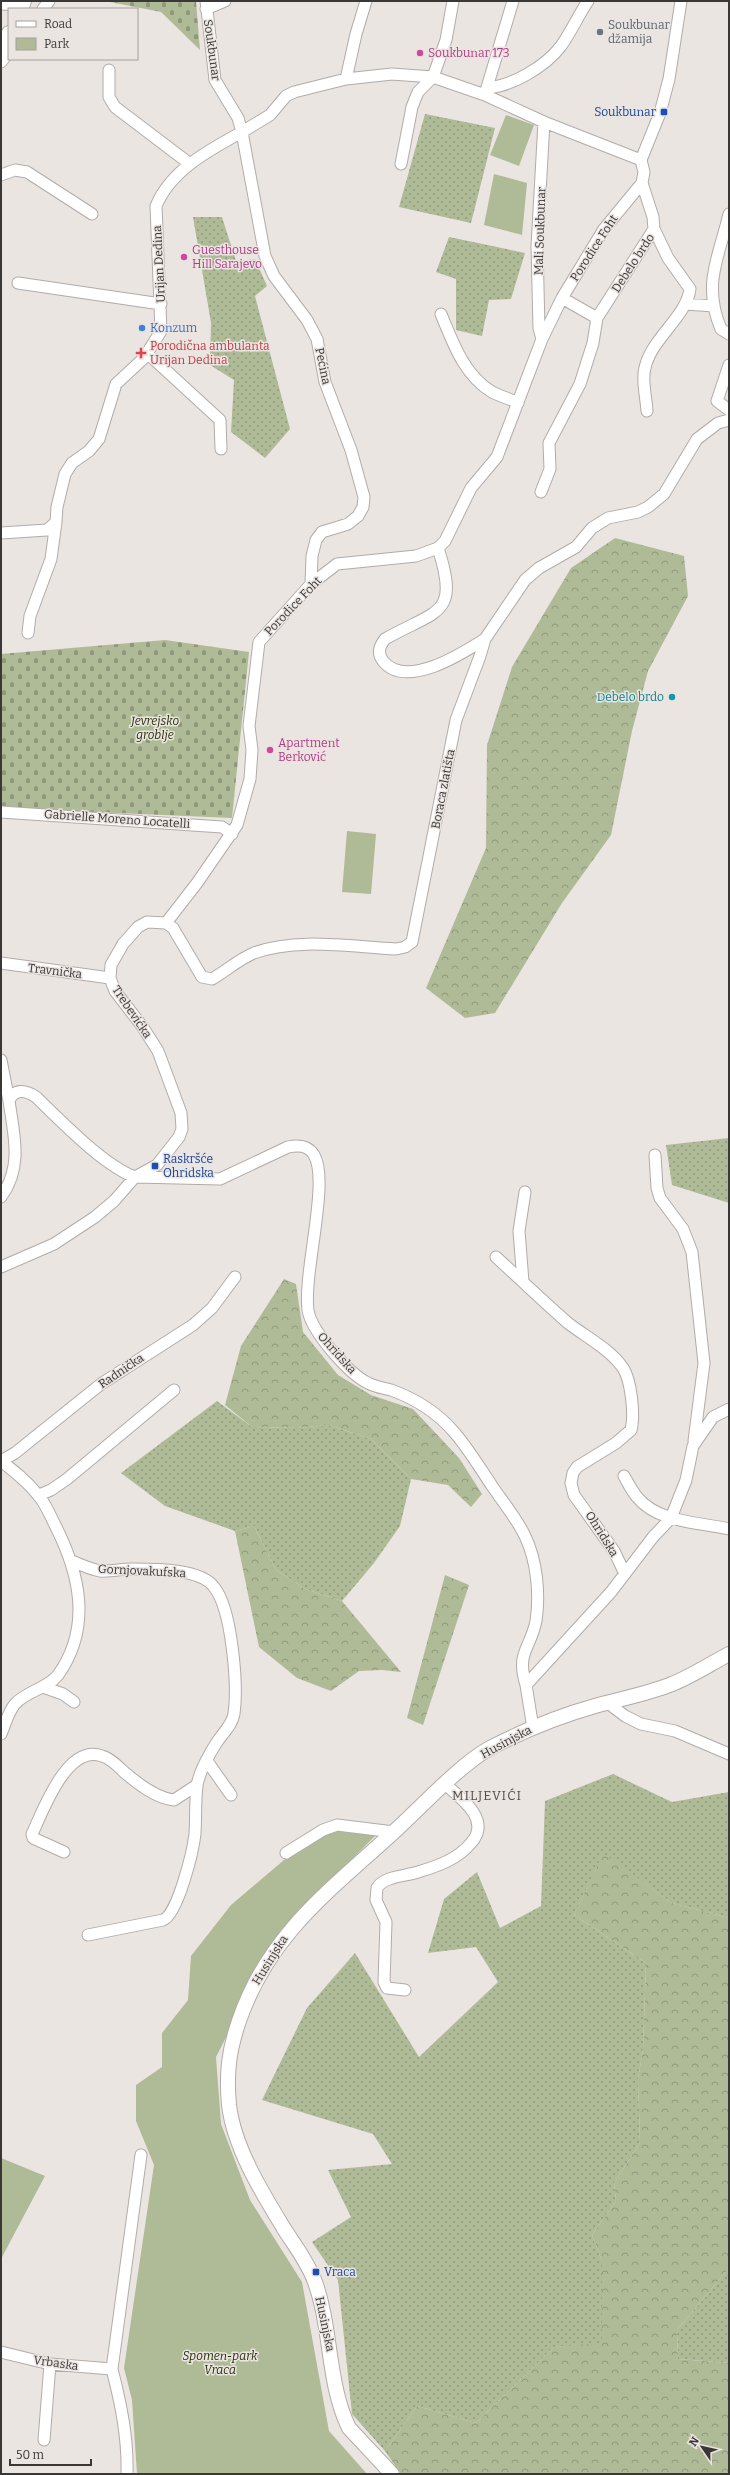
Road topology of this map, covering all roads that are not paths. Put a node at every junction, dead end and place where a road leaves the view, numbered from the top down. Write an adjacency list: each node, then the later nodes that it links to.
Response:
1 (225, 1): 9 (street, Soukbunar)
2 (366, 1): 16 (street)
3 (453, 1): 15 (street)
4 (513, 1): 17 (street)
5 (588, 1): 17 (street)
6 (681, 1): 20 (street)
7 (1, 4): 8 (street)
8 (23, 5)
9 (206, 5): 19 (street, Soukbunar)
10 (8, 35): 11 (main road)
11 (1, 46)
12 (8, 53): 13 (street)
13 (1, 62)
14 (109, 70): 21 (street)
15 (433, 77): 16 (street); 17 (street); 22 (street)
16 (346, 78): 19 (street)
17 (486, 92): 18 (street)
18 (544, 122): 20 (street); 36 (street, Mali Soukbunar)
19 (242, 132): 21 (street, Urijan Dedina); 48 (street, Pećina)
20 (641, 160): 24 (street)
21 (190, 164): 30 (street, Urijan Dedina)
22 (402, 164)
23 (1, 175): 25 (street)
24 (642, 183): 27 (street, Debelo brdo); 29 (street, Porodice Foht)
25 (92, 214)
26 (729, 214): 32 (street)
27 (654, 229): 31 (street); 34 (street, Debelo brdo)
28 (18, 283): 30 (street)
29 (562, 298): 34 (street); 36 (street, Porodice Foht)
30 (161, 304): 37 (street, Urijan Dedina)
31 (685, 304): 32 (street); 40 (street)
32 (714, 306): 35 (street)
33 (441, 314): 39 (street)
34 (597, 318): 44 (street, Debelo brdo)
35 (729, 334)
36 (542, 339): 39 (street, Porodice Foht)
37 (147, 353): 43 (street); 45 (street, Urijan Dedina)
38 (729, 365): 41 (street)
39 (518, 403): 47 (street, Porodice Foht)
40 (647, 410)
41 (729, 410)
42 (729, 420): 50 (street, Boraca zlatišta)
43 (221, 448)
44 (541, 492)
45 (56, 522): 46 (street); 49 (street, Urijan Dedina)
46 (1, 533)
47 (438, 548): 48 (street, Porodice Foht); 50 (street, Boraca zlatišta)
48 (311, 584): 52 (street, Porodice Foht)
49 (28, 633)
50 (485, 639): 53 (street, Boraca zlatišta)
51 (1, 812): 52 (street, Gabrielle Moreno Locatelli)
52 (232, 834): 53 (street, Porodice Foht)
53 (166, 923): 55 (street, Trebevićka)
54 (1, 963): 55 (street, Travnička)
55 (110, 978): 59 (street, Trebevićka)
56 (1, 1060): 57 (street)
57 (9, 1101): 59 (street); 61 (street)
58 (655, 1155): 68 (street)
59 (135, 1177): 63 (street, Trebevićka); 77 (street, Ohridska)
60 (525, 1192): 65 (street)
61 (1, 1197)
62 (496, 1257): 65 (street)
63 (1, 1267)
64 (236, 1277): 69 (street, Radnička)
65 (523, 1282): 75 (street, Ohridska)
66 (174, 1390): 71 (street)
67 (729, 1409): 68 (street, Ohridska)
68 (694, 1446): 72 (street, Ohridska)
69 (1, 1461): 71 (street)
70 (624, 1476): 72 (street)
71 (39, 1495): 74 (street)
72 (671, 1518): 73 (street); 75 (street, Ohridska)
73 (729, 1529)
74 (72, 1561): 78 (street); 84 (street, Gornjovakufska)
75 (624, 1574): 77 (street, Ohridska)
76 (729, 1654): 80 (main road, Husinjska)
77 (526, 1685): 81 (street, Ohridska)
78 (43, 1687): 79 (street); 82 (street)
79 (74, 1702)
80 (608, 1702): 81 (main road, Husinjska); 83 (street)
81 (533, 1728): 85 (main road, Husinjska)
82 (1, 1734)
83 (729, 1754)
84 (207, 1761): 86 (street, Gornjovakufska); 87 (street)
85 (445, 1784): 88 (main road, Husinjska); 92 (street)
86 (197, 1785): 89 (street); 91 (street, Gornjovakufska)
87 (231, 1795)
88 (394, 1832): 90 (street); 99 (main road, Husinjska)
89 (64, 1852)
90 (286, 1853)
91 (88, 1935)
92 (405, 1990)
93 (141, 2155): 96 (street)
94 (1, 2352): 95 (street, Vrbaska)
95 (50, 2364): 96 (street, Vrbaska); 97 (street)
96 (112, 2369): 98 (street)
97 (44, 2440)
98 (127, 2474)
99 (392, 2474)

